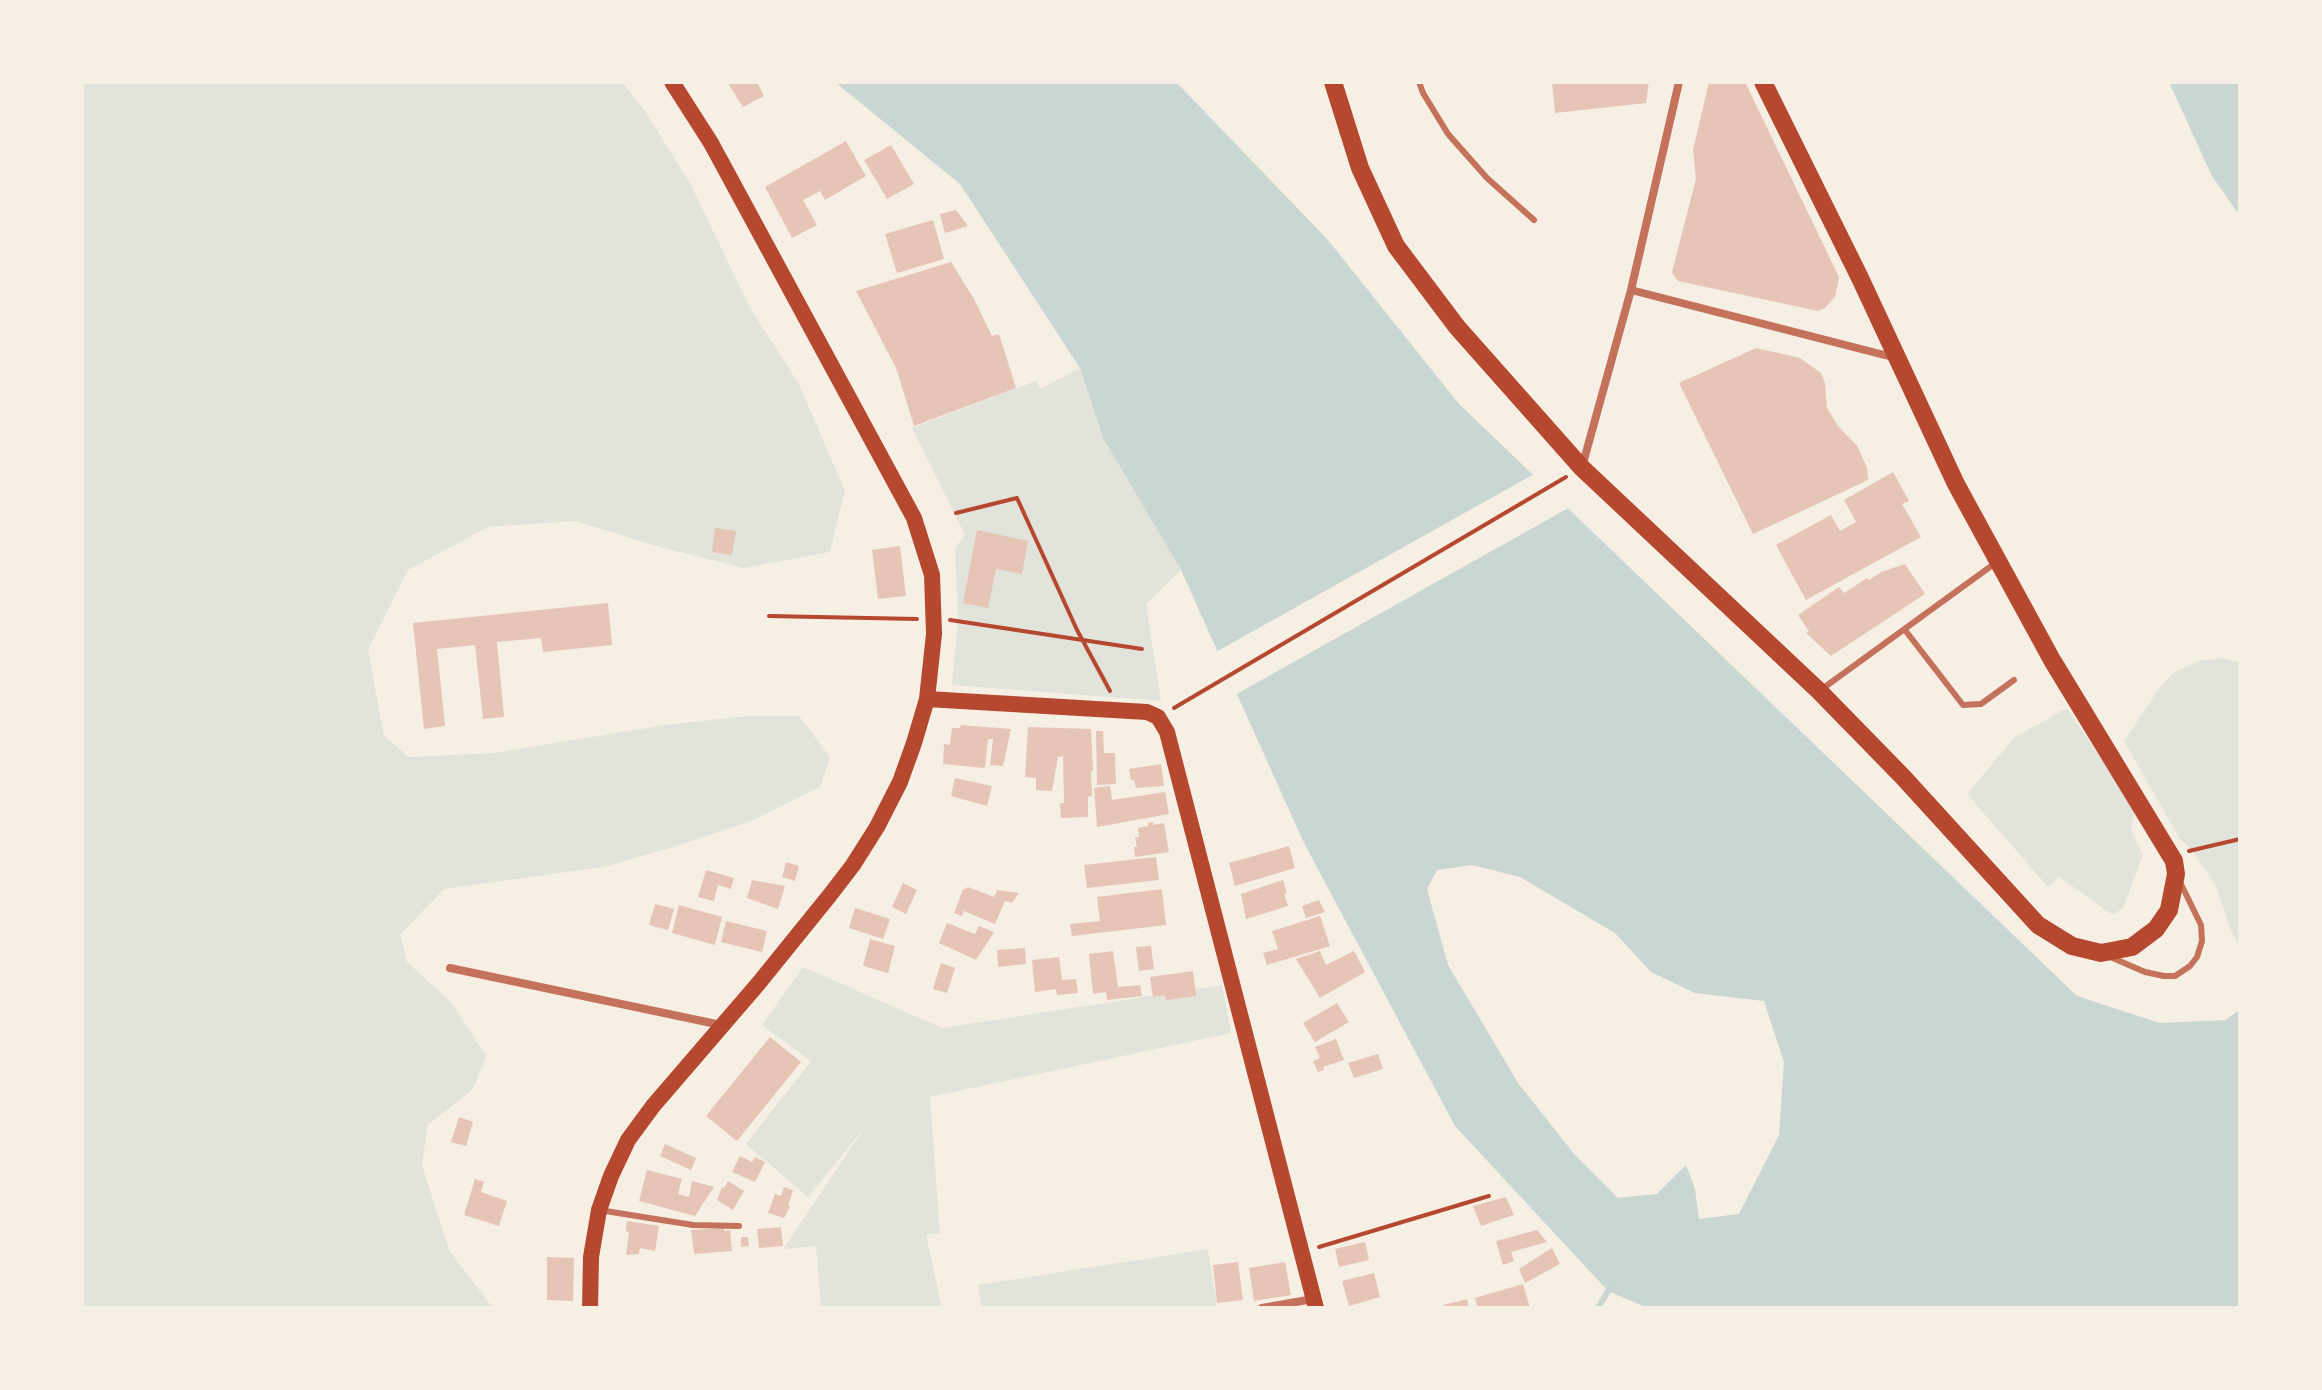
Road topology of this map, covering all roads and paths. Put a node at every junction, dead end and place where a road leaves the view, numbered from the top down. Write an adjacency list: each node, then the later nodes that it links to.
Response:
1 (672, 82): 13 (main road)
2 (1333, 82): 9 (main road)
3 (1419, 82): 6 (lane)
4 (1679, 82): 7 (street)
5 (1763, 82): 8 (main road)
6 (1534, 220)
7 (1631, 290): 8 (street); 9 (street)
8 (1897, 358): 11 (main road)
9 (1574, 473): 19 (main road); 21 (path)
10 (956, 513): 16 (path)
11 (1997, 561): 15 (lane); 24 (main road)
12 (769, 616): 13 (path)
13 (934, 620): 20 (main road)
14 (958, 620): 16 (path)
15 (1905, 630): 18 (lane); 19 (lane)
16 (1082, 640): 17 (path); 22 (path)
17 (1142, 649)
18 (2014, 680)
19 (1819, 691): 25 (main road)
20 (927, 699): 22 (main road); 27 (main road)
21 (1171, 709)
22 (1121, 711): 31 (main road)
23 (2240, 839): 24 (path)
24 (2175, 868): 25 (main road); 25 (lane)
25 (2101, 953)
26 (450, 968): 27 (street)
27 (722, 1025): 29 (main road)
28 (1489, 1196): 31 (path)
29 (599, 1210): 30 (lane); 33 (main road)
30 (739, 1226)
31 (1301, 1252): 32 (main road)
32 (1314, 1304): 34 (street)
33 (590, 1308)
34 (1262, 1308)

